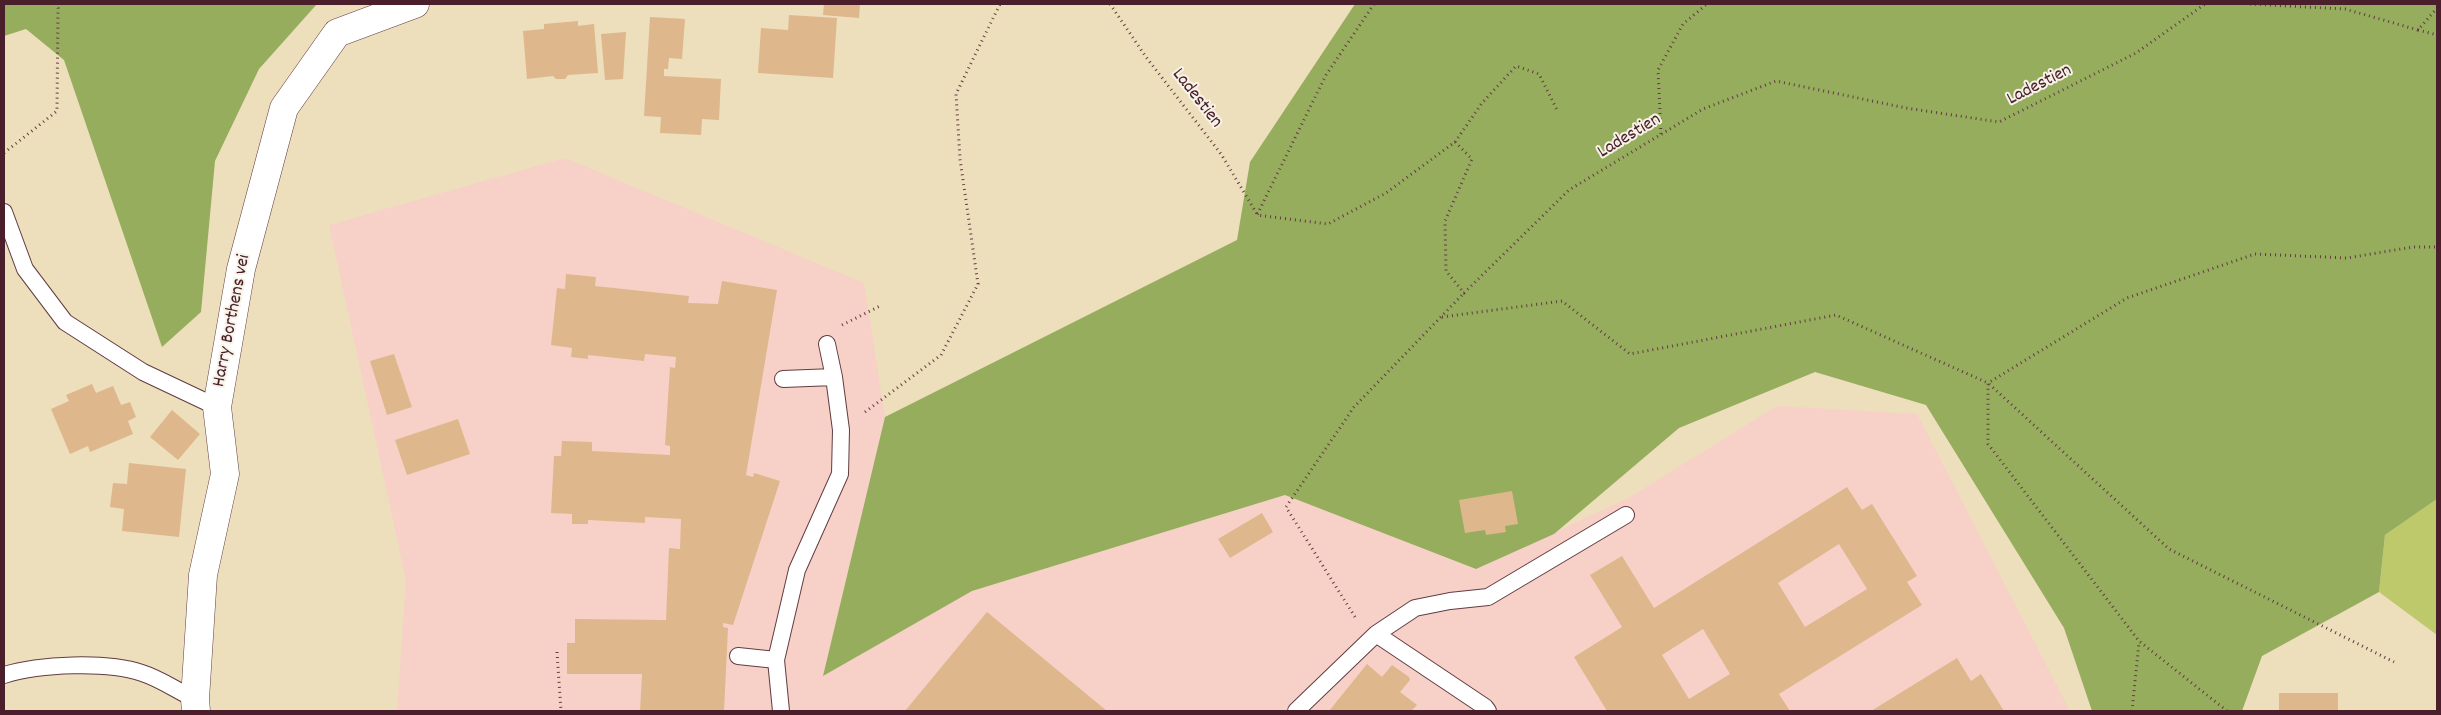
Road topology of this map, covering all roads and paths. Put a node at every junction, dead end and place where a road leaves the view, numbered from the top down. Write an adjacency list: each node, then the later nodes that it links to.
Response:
1 (56, 4): 15 (path)
2 (415, 4): 26 (street, Harry Borthens vei)
3 (1000, 4): 27 (path)
4 (1110, 4): 17 (path, Ladestien)
5 (1374, 4): 17 (path)
6 (1708, 4): 13 (path)
7 (2205, 4): 13 (path, Ladestien)
8 (2250, 4): 10 (path)
9 (2437, 8): 10 (path)
10 (2418, 30): 11 (path)
11 (2437, 35)
12 (1558, 112): 14 (path)
13 (1660, 134): 19 (path, Ladestien)
14 (1454, 142): 17 (path); 19 (path)
15 (4, 152)
16 (4, 212): 26 (lane)
17 (1257, 214)
18 (2437, 247): 25 (path)
19 (1464, 293): 21 (path, Ladestien)
20 (882, 305): 22 (path)
21 (1442, 317): 25 (path); 29 (path, Ladestien)
22 (827, 344): 23 (lane)
23 (834, 377): 24 (lane); 27 (lane)
24 (783, 379)
25 (1988, 383): 30 (path); 34 (path)
26 (216, 407): 36 (street, Harry Borthens vei)
27 (841, 430): 33 (lane)
28 (1626, 515): 29 (lane)
29 (1372, 637): 39 (lane); 40 (lane)
30 (2139, 641): 41 (path); 42 (path)
31 (557, 652): 37 (path)
32 (738, 656): 33 (lane)
33 (776, 660): 38 (lane)
34 (2394, 662)
35 (4, 675): 36 (lane)
36 (196, 705)
37 (561, 711)
38 (781, 711)
39 (1296, 711)
40 (1488, 711)
41 (2132, 711)
42 (2227, 711)

